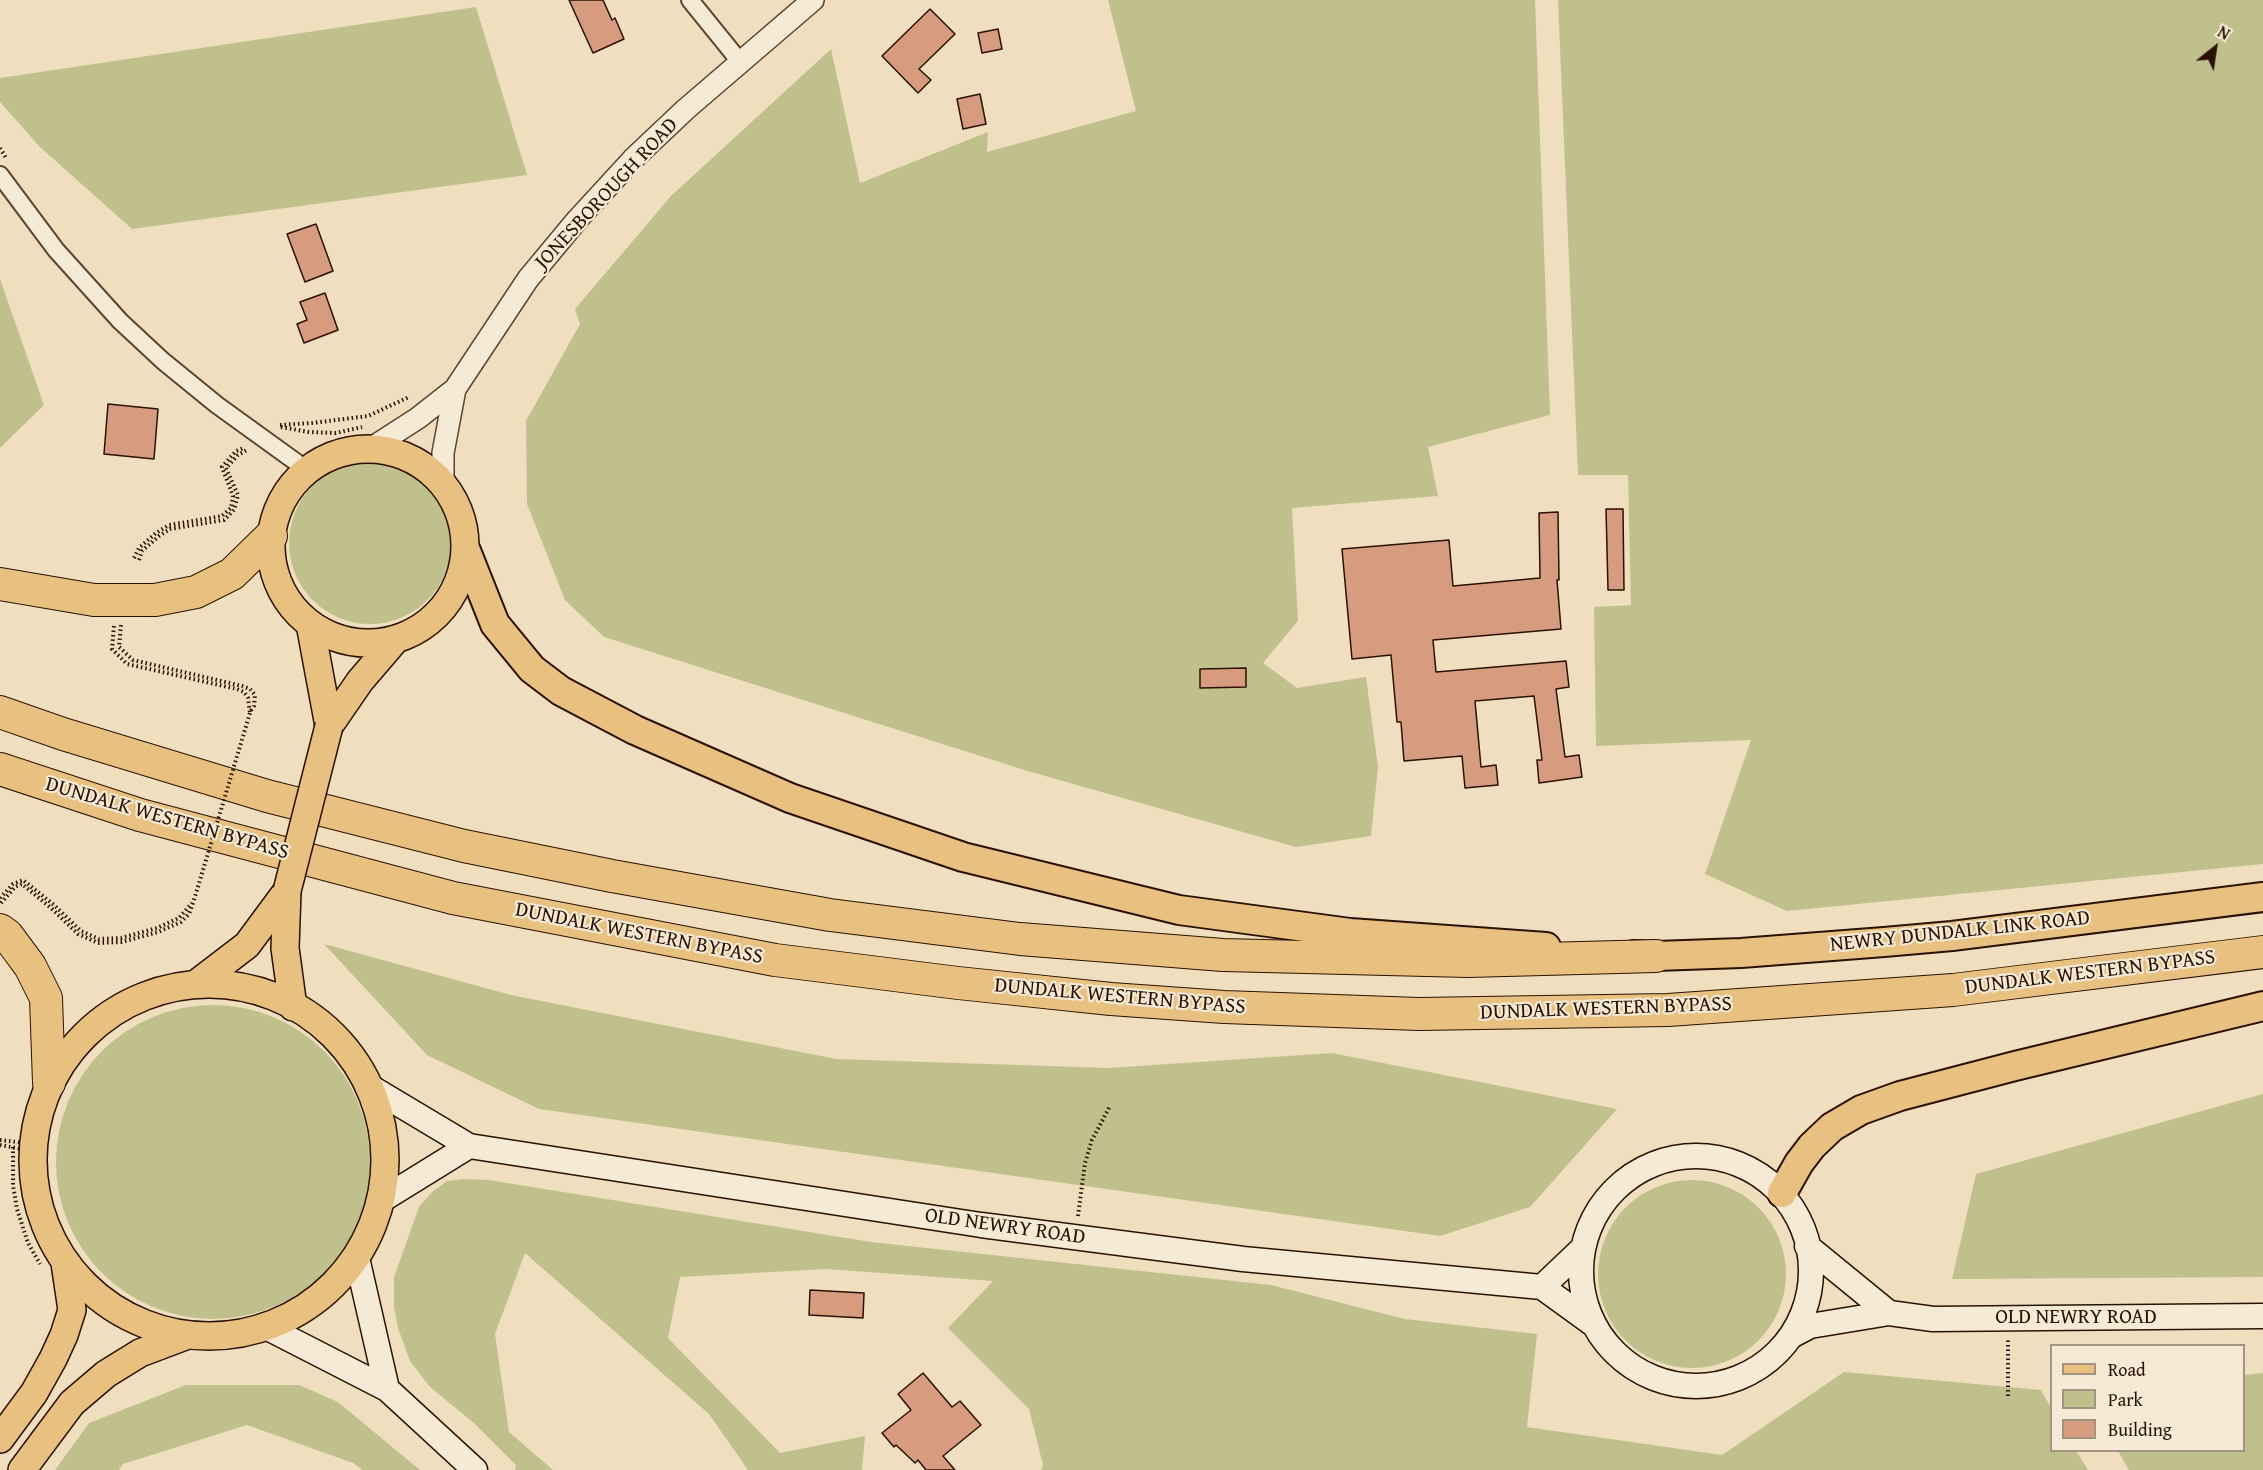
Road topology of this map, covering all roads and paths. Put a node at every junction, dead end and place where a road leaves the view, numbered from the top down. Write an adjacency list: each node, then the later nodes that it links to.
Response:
1 (690, 0): 3 (street)
2 (813, 0): 3 (street, JONESBOROUGH ROAD)
3 (741, 63): 6 (street, JONESBOROUGH ROAD)
4 (0, 148): 5 (path)
5 (5, 169): 9 (street)
6 (455, 389): 8 (street, JONESBOROUGH ROAD); 11 (street, JONESBOROUGH ROAD)
7 (415, 392): 8 (path)
8 (371, 437): 10 (main road); 11 (main road)
9 (265, 439): 10 (street); 14 (path)
10 (307, 470): 12 (main road)
11 (443, 484): 13 (main road)
12 (271, 536): 15 (highway); 18 (main road)
13 (466, 551): 19 (main road); 28 (highway, NEWRY DUNDALK LINK ROAD)
14 (136, 559)
15 (0, 584)
16 (117, 617): 21 (path)
17 (123, 619): 21 (path)
18 (310, 624): 19 (main road); 22 (main road)
19 (396, 639): 22 (main road)
20 (0, 712): 28 (highway)
21 (250, 713): 26 (path, bridge)
22 (329, 726): 24 (main road, bridge)
23 (0, 769): 27 (highway, DUNDALK WESTERN BYPASS)
24 (287, 891): 29 (main road); 31 (main road)
25 (2263, 897): 28 (highway, NEWRY DUNDALK LINK ROAD)
26 (0, 910): 32 (highway)
27 (2263, 952)
28 (1656, 956)
29 (196, 984): 31 (main road); 32 (main road)
30 (2263, 1006): 39 (highway)
31 (293, 1007): 33 (main road)
32 (50, 1083): 38 (main road)
33 (367, 1085): 37 (main road, OLD NEWRY ROAD); 40 (main road)
34 (1110, 1106): 41 (path)
35 (0, 1140): 38 (path)
36 (0, 1145): 38 (path)
37 (470, 1146): 40 (main road); 41 (main road, OLD NEWRY ROAD)
38 (26, 1147): 45 (main road); 45 (path)
39 (1782, 1193): 42 (main road); 43 (main road)
40 (380, 1201): 44 (main road)
41 (1075, 1237): 46 (main road, OLD NEWRY ROAD)
42 (1807, 1246): 47 (main road); 52 (main road)
43 (1582, 1249): 46 (main road); 50 (main road)
44 (357, 1258): 51 (main road); 54 (main road)
45 (54, 1265): 53 (main road); 56 (main road)
46 (1542, 1287): 50 (main road)
47 (1889, 1313): 49 (main road, OLD NEWRY ROAD); 52 (main road, OLD NEWRY ROAD)
48 (2263, 1316): 49 (main road, OLD NEWRY ROAD)
49 (2008, 1318): 55 (path)
50 (1593, 1324): 52 (main road)
51 (267, 1328): 53 (main road); 54 (main road)
52 (1793, 1335)
53 (185, 1336): 57 (main road)
54 (387, 1389): 58 (main road)
55 (2008, 1396)
56 (0, 1439)
57 (22, 1470)
58 (476, 1470)

